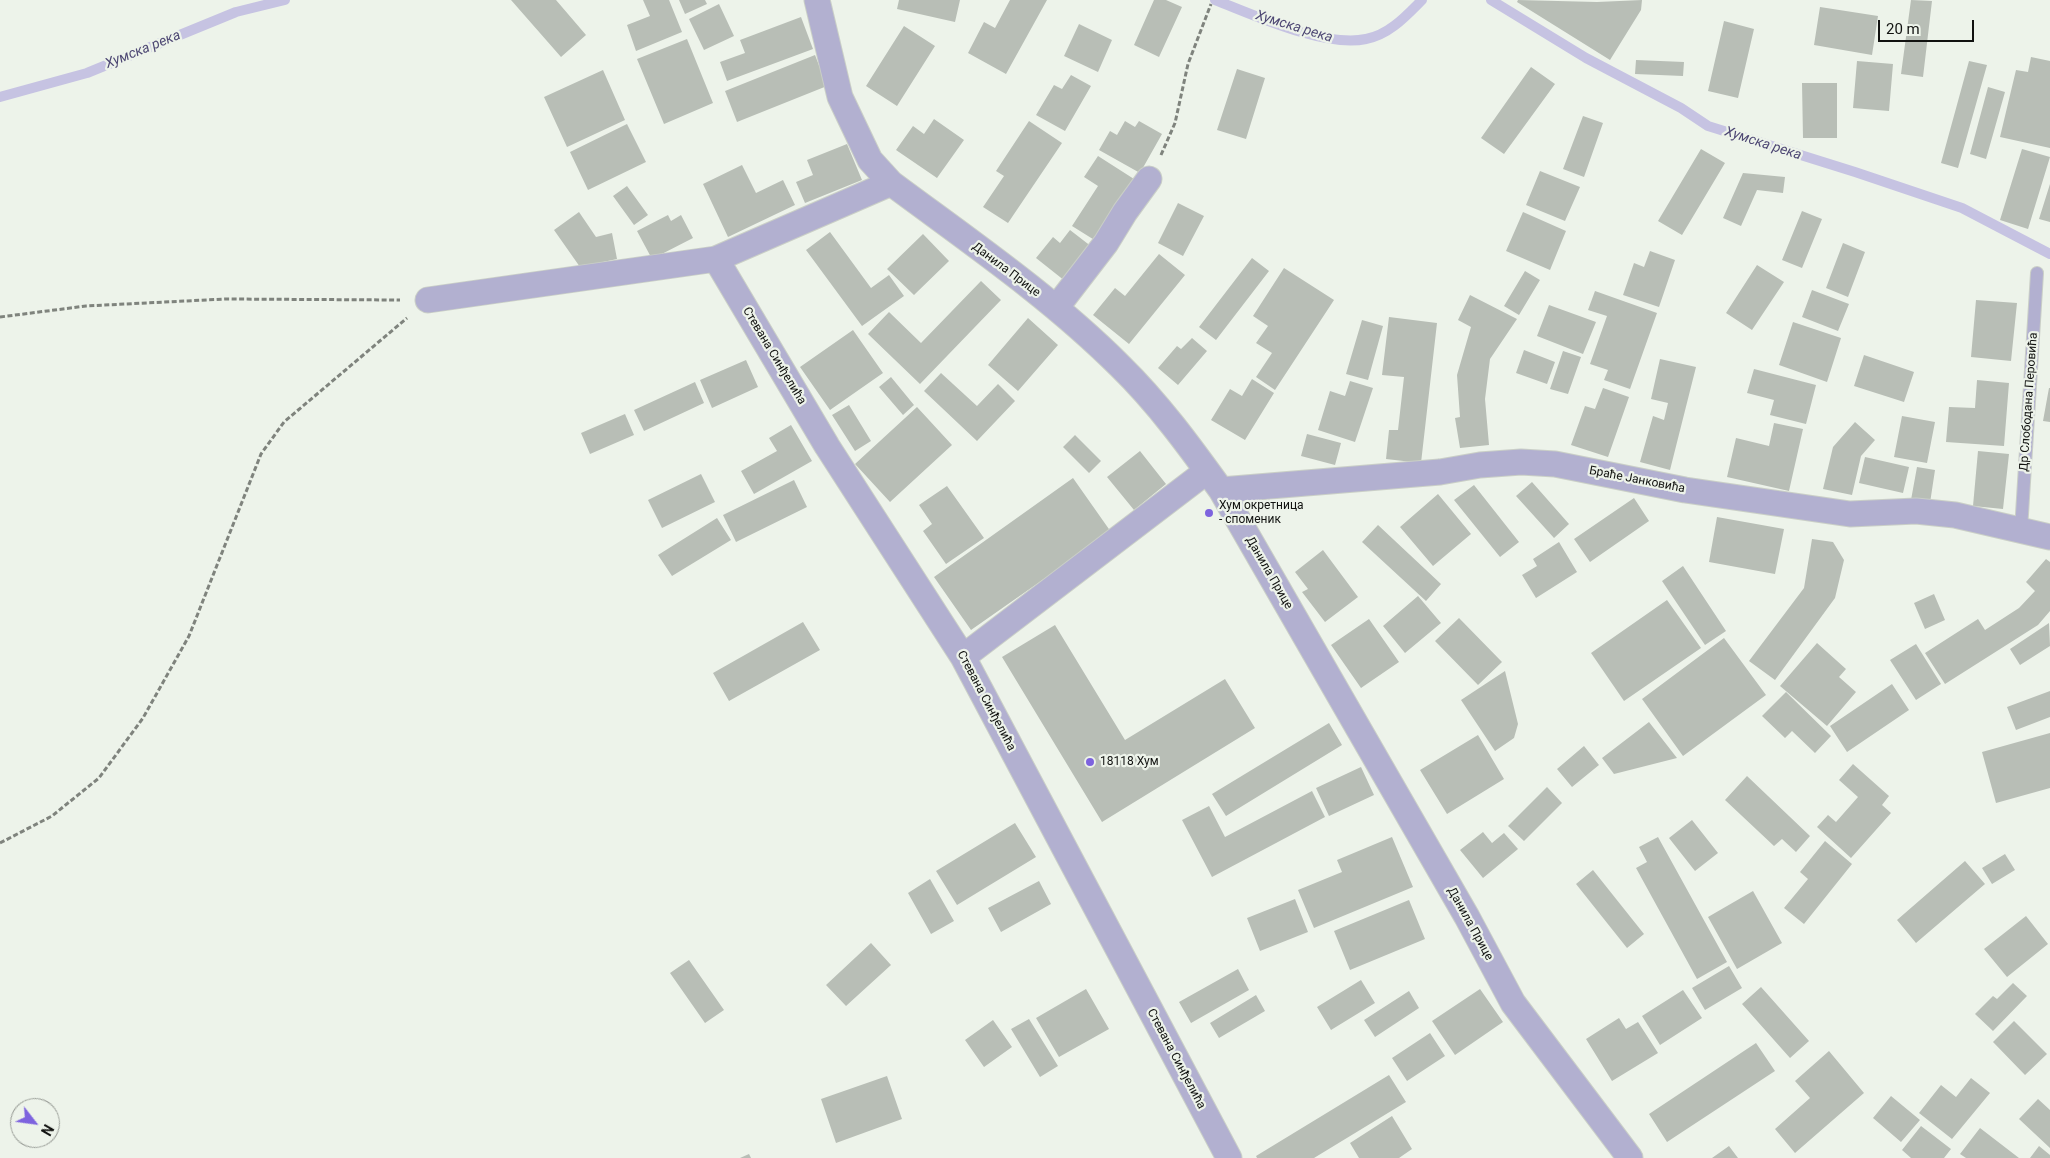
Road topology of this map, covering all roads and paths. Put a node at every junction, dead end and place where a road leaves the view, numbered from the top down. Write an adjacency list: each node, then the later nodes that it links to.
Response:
1 (817, 0): 4 (street, Данила Прице)
2 (1211, 4): 3 (path)
3 (1150, 179): 8 (street)
4 (891, 183): 5 (street); 8 (street, Данила Прице)
5 (716, 259): 7 (street); 13 (street, Стевана Синђелића)
6 (2037, 273): 11 (lane, Др Слободана Перовића)
7 (428, 300): 9 (path); 14 (path)
8 (1056, 308): 10 (street, Данила Прице)
9 (0, 317)
10 (1214, 480): 11 (street, Браће Јанковића); 13 (street); 16 (street, Данила Прице)
11 (2021, 530): 12 (street, Браће Јанковића)
12 (2050, 537)
13 (963, 657): 15 (street, Стевана Синђелића)
14 (0, 844)
15 (1229, 1158)
16 (1630, 1158)

